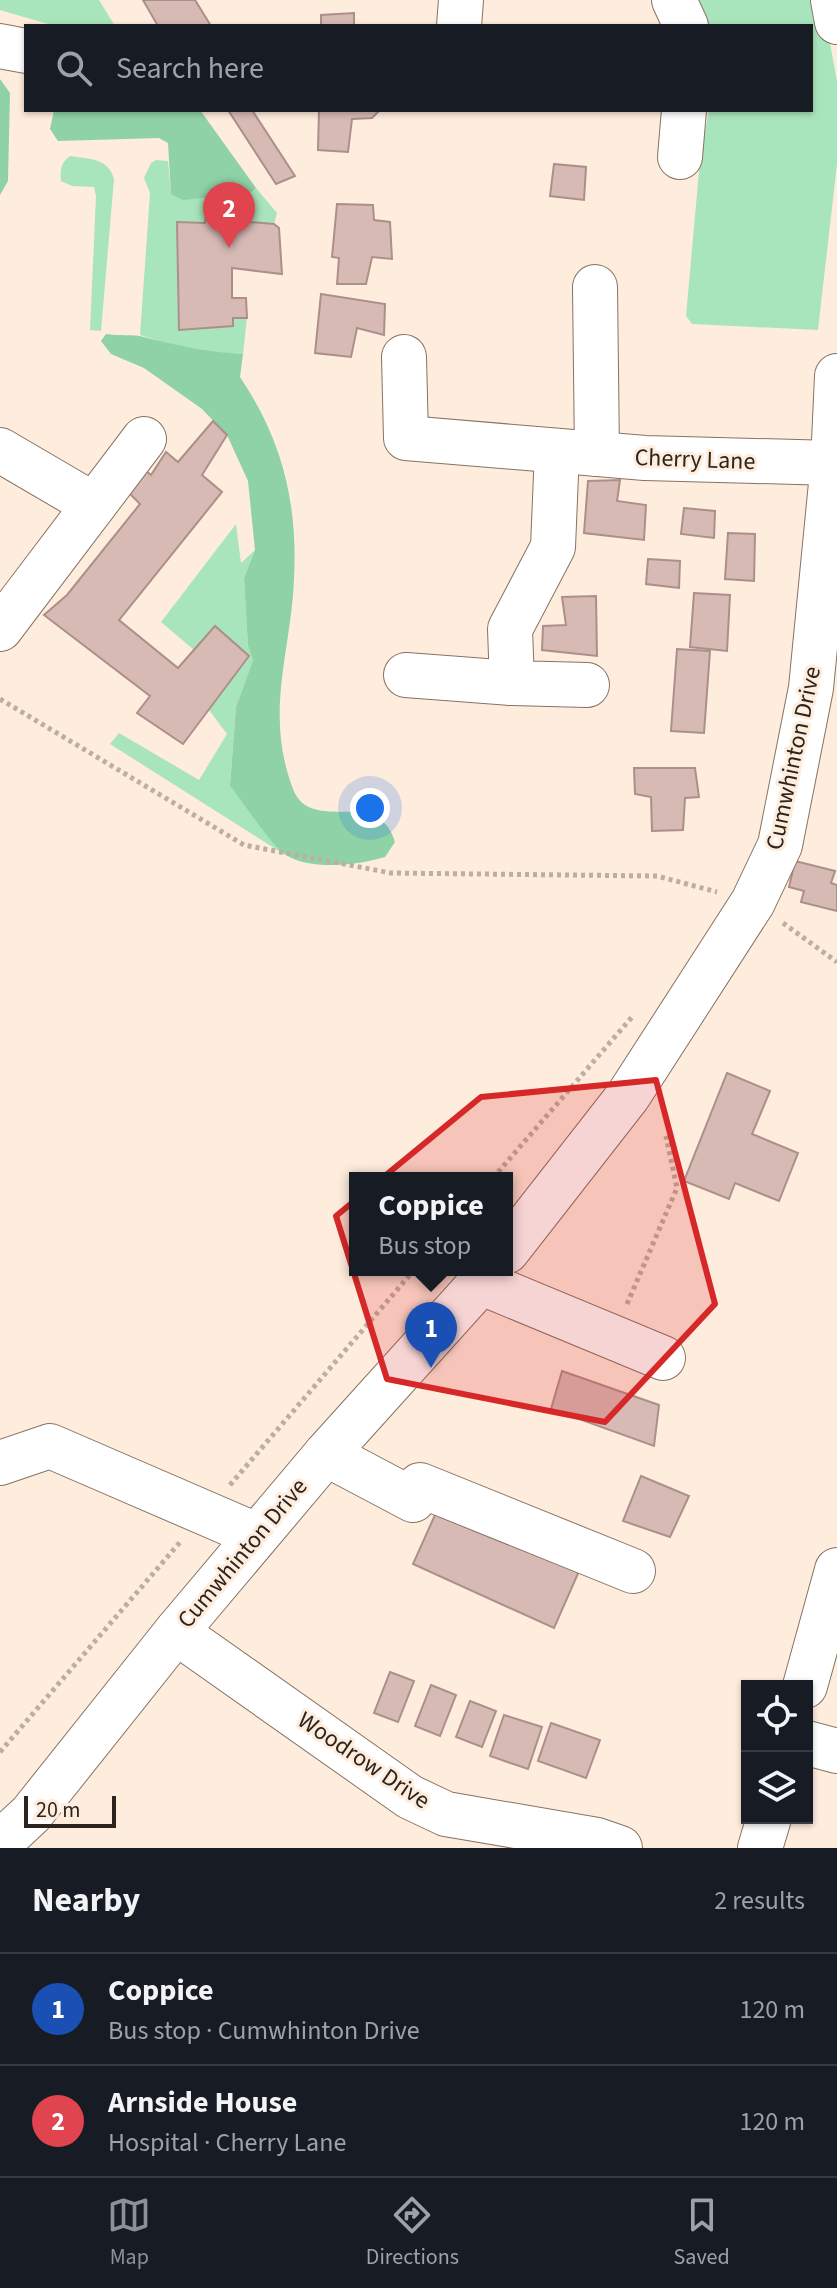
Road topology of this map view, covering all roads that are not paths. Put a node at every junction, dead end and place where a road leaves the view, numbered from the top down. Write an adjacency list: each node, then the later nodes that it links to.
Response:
1 (461, 0): 5 (street)
2 (674, 0): 6 (street)
3 (833, 0): 4 (street)
4 (837, 22)
5 (459, 24)
6 (685, 24)
7 (0, 46): 8 (street)
8 (24, 51)
9 (684, 112): 10 (street)
10 (680, 157)
11 (595, 287): 16 (street)
12 (404, 357): 16 (street, Cherry Lane)
13 (837, 376): 17 (street, Cumwhinton Drive)
14 (144, 439): 18 (street)
15 (0, 450): 18 (street)
16 (577, 452): 17 (street, Cherry Lane); 21 (street)
17 (833, 463): 23 (street, Cumwhinton Drive)
18 (94, 505): 19 (street)
19 (0, 629)
20 (406, 675): 21 (street)
21 (512, 683): 22 (street)
22 (587, 685)
23 (824, 694): 24 (street, Cumwhinton Drive)
24 (513, 1244)
25 (487, 1276): 28 (street, Cumwhinton Drive)
26 (508, 1276): 27 (street)
27 (663, 1358)
28 (326, 1454): 30 (street, Cumwhinton Drive); 32 (street)
29 (0, 1463): 30 (street)
30 (256, 1535): 33 (street, Cumwhinton Drive)
31 (837, 1570): 34 (street)
32 (633, 1571)
33 (176, 1632): 38 (street, Cumwhinton Drive); 39 (street, Woodrow Drive)
34 (807, 1680)
35 (813, 1745): 36 (street)
36 (837, 1751)
37 (767, 1824): 40 (street)
38 (0, 1843)
39 (620, 1848)
40 (760, 1848)

